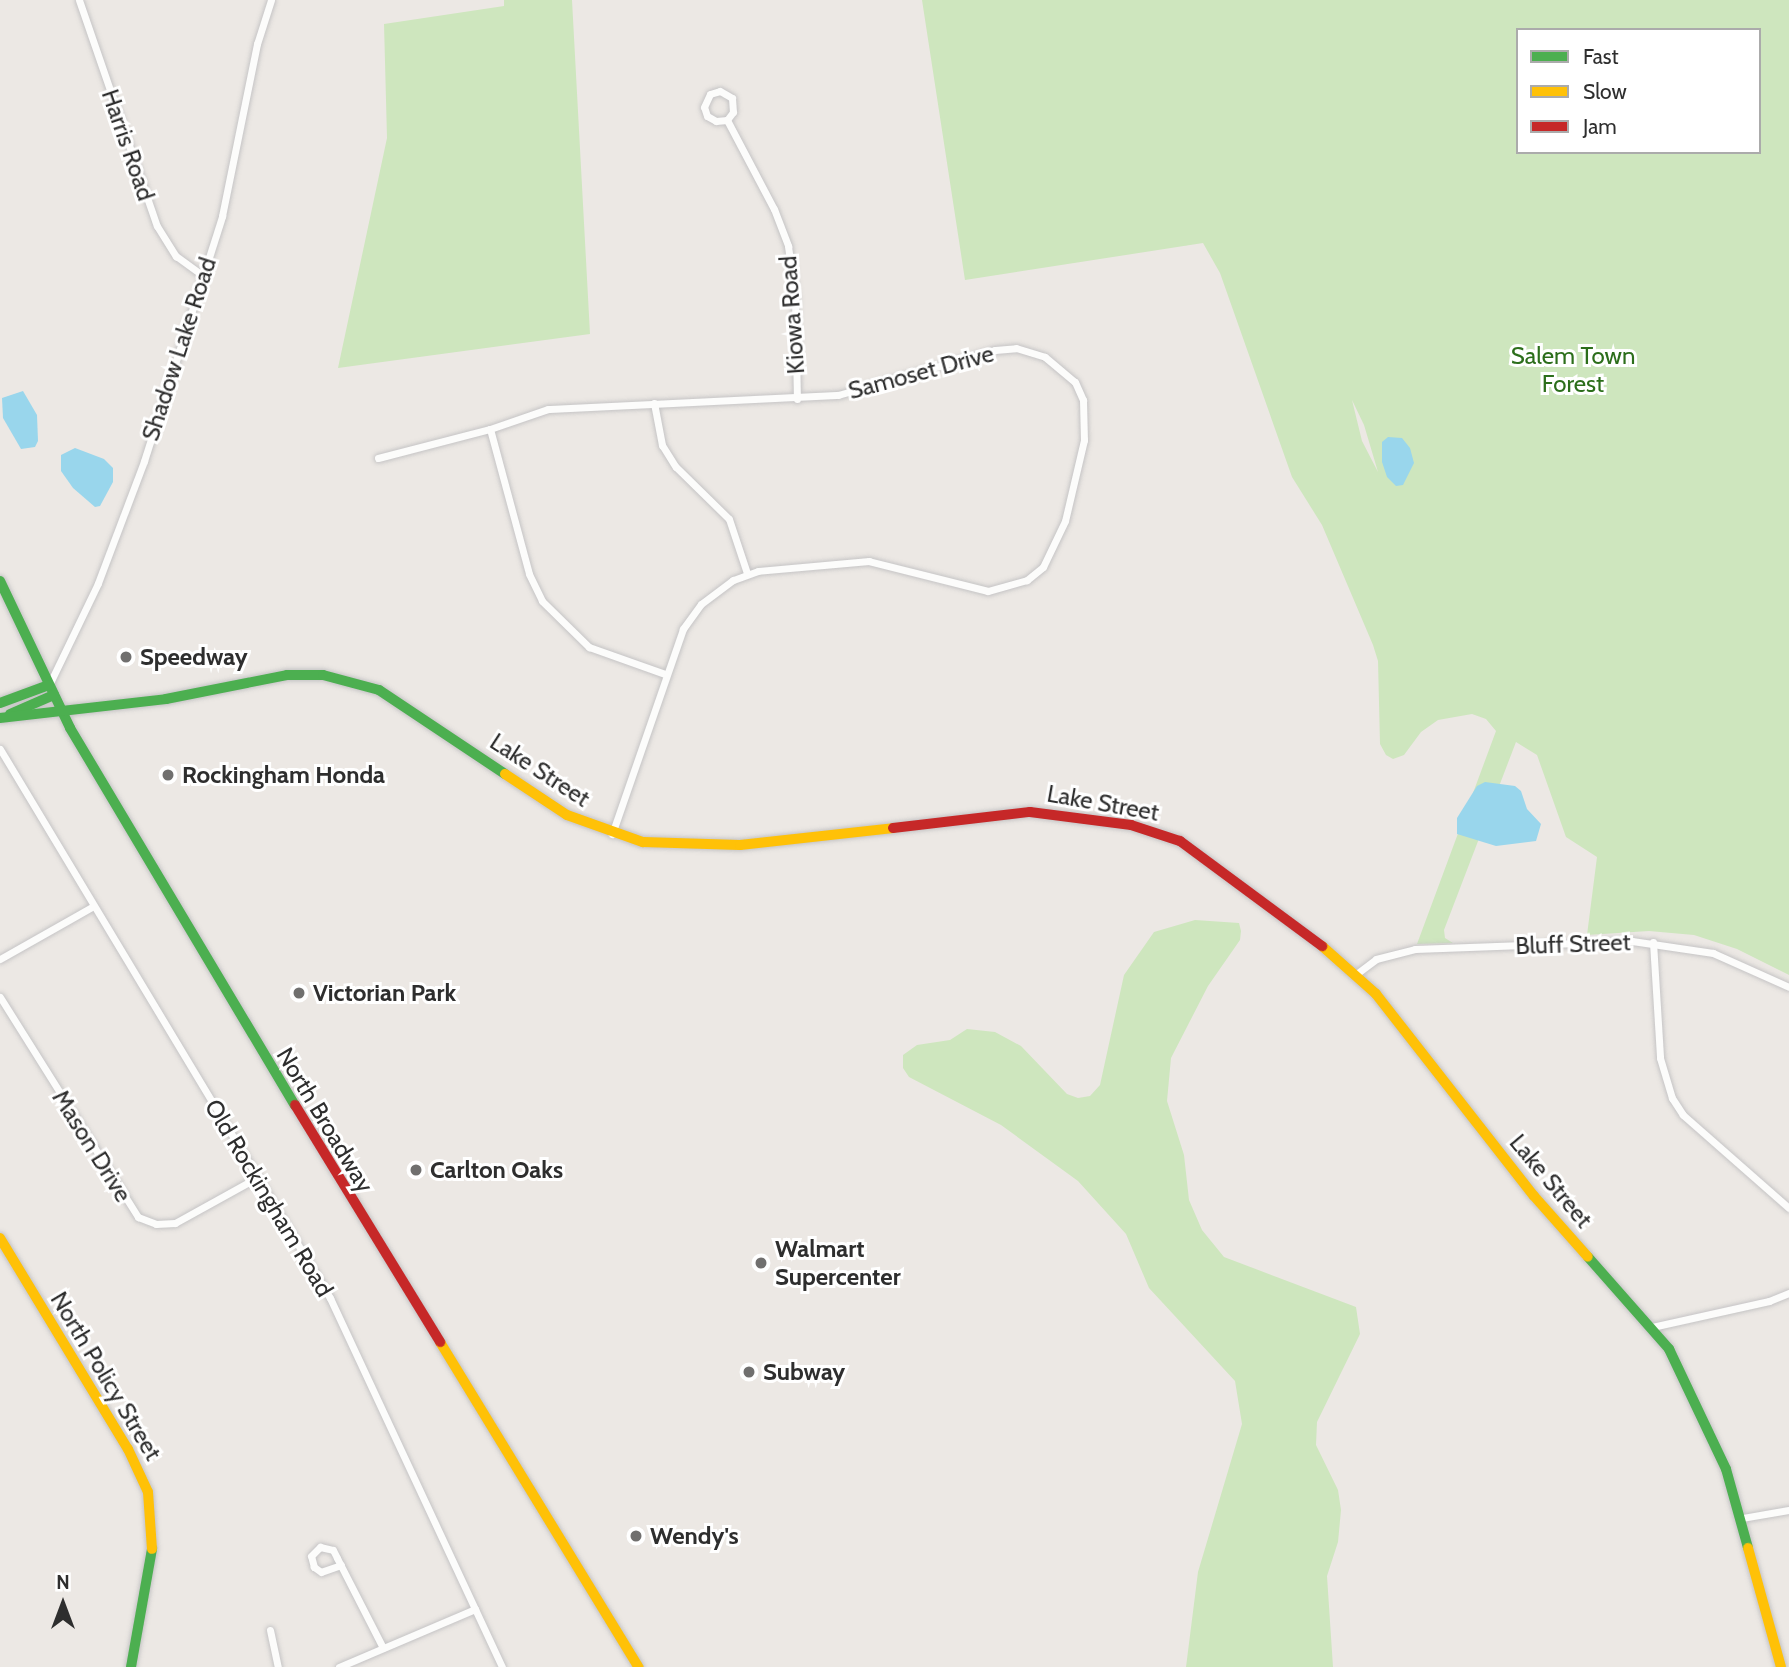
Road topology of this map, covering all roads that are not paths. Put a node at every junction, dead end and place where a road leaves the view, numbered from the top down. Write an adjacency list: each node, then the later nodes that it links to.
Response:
1 (79, 0): 4 (street, Harris Road)
2 (271, 0): 4 (street, Shadow Lake Road)
3 (727, 120): 3 (street, Kiowa Road); 5 (street, Kiowa Road)
4 (201, 274): 12 (street, Shadow Lake Road)
5 (797, 399): 6 (street, Samoset Drive); 9 (street, Samoset Drive)
6 (653, 403): 7 (street, Samoset Drive); 9 (street)
7 (490, 429): 8 (street, Samoset Drive); 11 (street)
8 (378, 458)
9 (747, 573): 11 (street)
10 (0, 581): 12 (street, North Broadway)
11 (665, 674): 18 (street)
12 (49, 685): 13 (street, North Broadway); 14 (street)
13 (54, 695): 15 (street, North Broadway); 16 (street)
14 (0, 703)
15 (62, 711): 16 (street, Lake Street); 18 (street, Lake Street); 40 (street, North Broadway)
16 (0, 718)
17 (0, 749): 19 (street, Old Rockingham Road)
18 (612, 834): 22 (street, Lake Street)
19 (92, 907): 21 (street); 25 (street, Old Rockingham Road)
20 (1653, 942): 22 (street, Bluff Street); 23 (street, Bluff Street); 26 (street)
21 (0, 959)
22 (1355, 975): 29 (street, Lake Street)
23 (1789, 987)
24 (0, 997): 25 (street, Mason Drive)
25 (258, 1177): 33 (street, Old Rockingham Road)
26 (1789, 1209)
27 (0, 1238): 36 (street, North Policy Street)
28 (1789, 1293): 29 (street)
29 (1653, 1327): 31 (street, Lake Street)
30 (1789, 1510): 31 (street)
31 (1742, 1518): 41 (street, Lake Street)
32 (341, 1565): 35 (street)
33 (475, 1609): 35 (street); 39 (street, Old Rockingham Road)
34 (270, 1630): 37 (street)
35 (383, 1648): 38 (street)
36 (131, 1667)
37 (278, 1667)
38 (339, 1667)
39 (502, 1667)
40 (638, 1667)
41 (1781, 1667)

